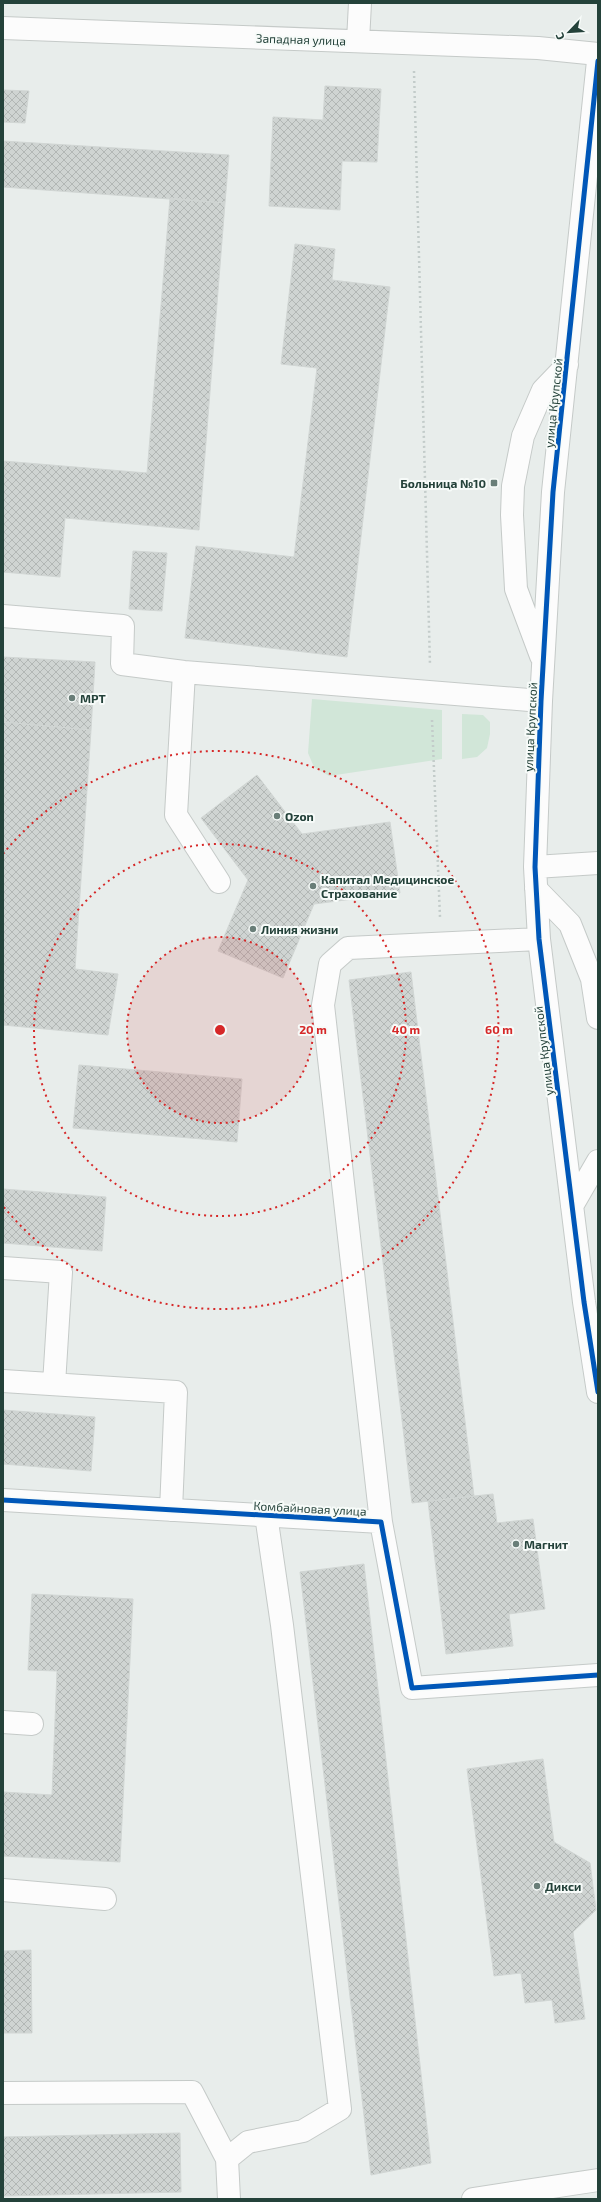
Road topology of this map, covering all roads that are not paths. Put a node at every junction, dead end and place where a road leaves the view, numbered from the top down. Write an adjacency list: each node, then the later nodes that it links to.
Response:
1 (360, 3): 3 (street)
2 (3, 28): 3 (street, Западная улица)
3 (358, 42): 4 (street, Западная улица)
4 (598, 54)
5 (598, 61): 6 (street, улица Крупской)
6 (567, 365): 8 (street, улица Крупской); 8 (street, улица Крупской)
7 (3, 616): 9 (street)
8 (543, 663): 10 (street, улица Крупской)
9 (184, 672): 10 (street); 13 (street)
10 (541, 701): 12 (street, улица Крупской)
11 (598, 863): 12 (street)
12 (535, 867): 14 (street, улица Крупской)
13 (219, 882)
14 (536, 889): 15 (street, улица Крупской); 16 (street)
15 (539, 939): 18 (street, улица Крупской); 27 (street)
16 (598, 1018)
17 (598, 1161): 18 (street)
18 (572, 1206): 20 (street, улица Крупской)
19 (3, 1268): 22 (street)
20 (591, 1301): 23 (street, улица Крупской)
21 (3, 1381): 22 (street)
22 (54, 1384): 25 (street)
23 (598, 1392)
24 (3, 1500): 25 (street, Комбайновая улица)
25 (171, 1510): 26 (street, Комбайновая улица)
26 (266, 1515): 27 (street, Комбайновая улица); 34 (street)
27 (381, 1522): 28 (street, Комбайновая улица)
28 (598, 1675)
29 (3, 1722): 30 (street)
30 (32, 1724)
31 (3, 1890): 32 (street)
32 (105, 1899)
33 (3, 2093): 34 (street)
34 (227, 2159): 36 (street)
35 (598, 2180): 37 (street)
36 (229, 2199)
37 (473, 2199)

